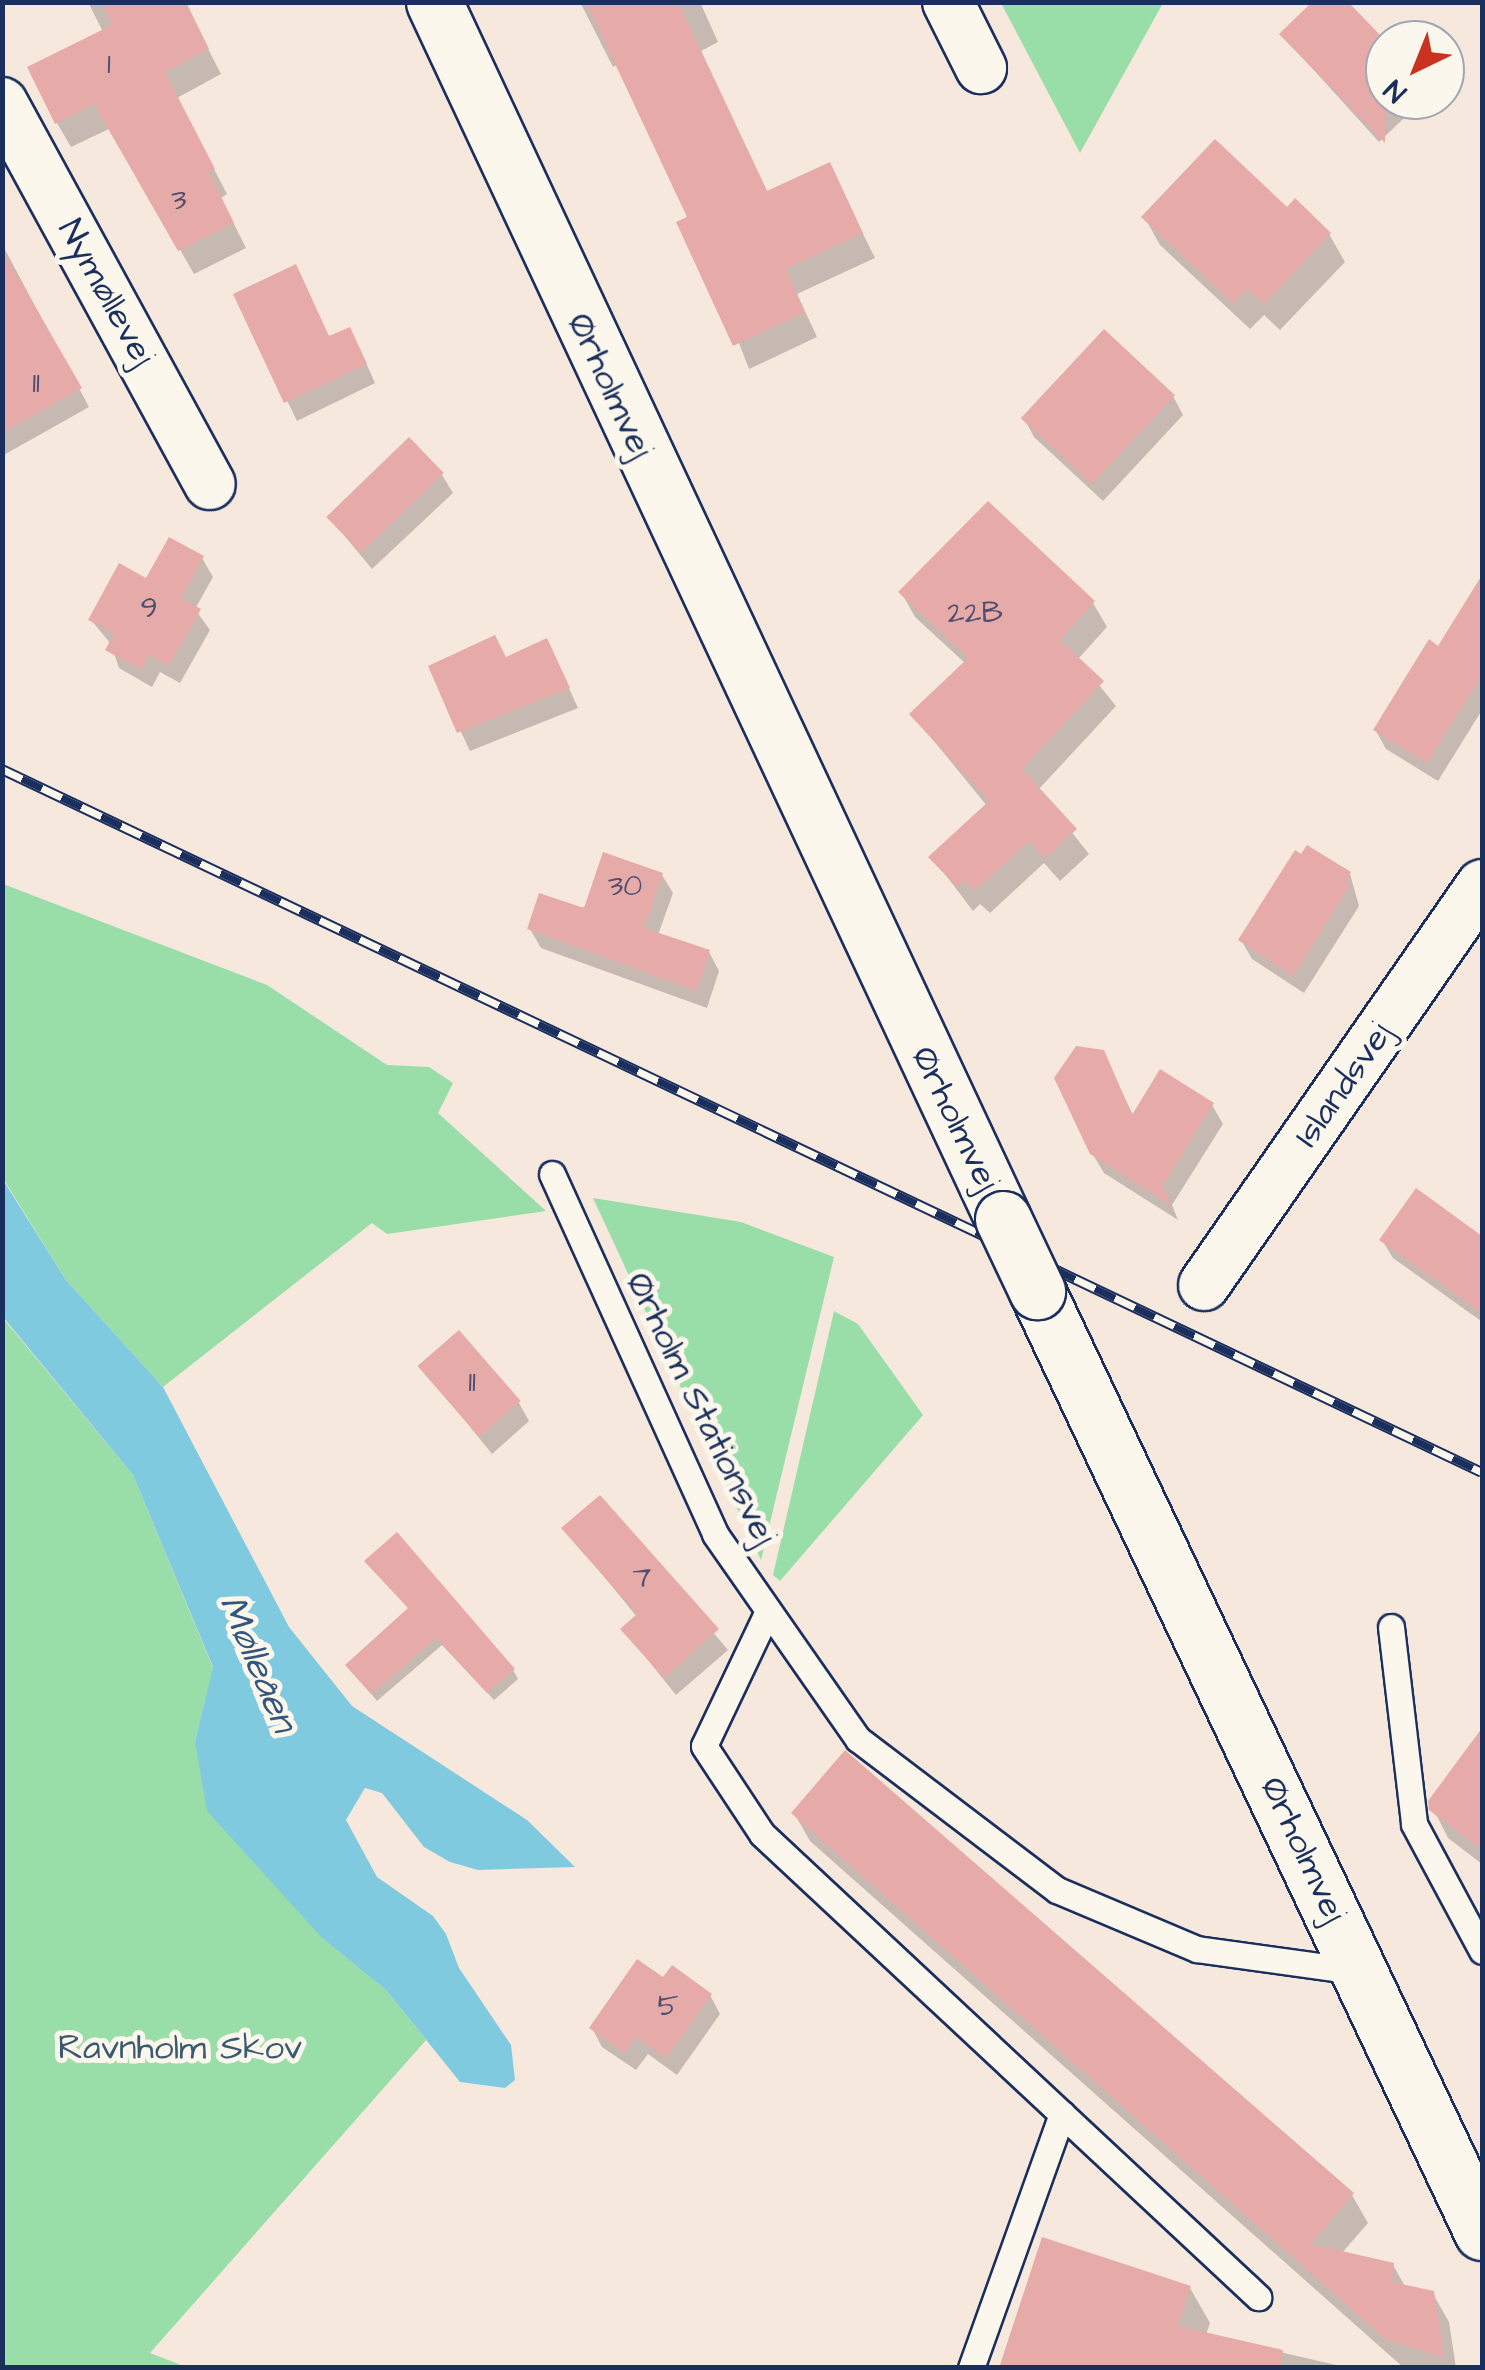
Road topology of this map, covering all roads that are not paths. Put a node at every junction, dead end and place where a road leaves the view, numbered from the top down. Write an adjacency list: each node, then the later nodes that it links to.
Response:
1 (434, 2): 12 (street, Ørholmvej, bridge)
2 (948, 2): 3 (street)
3 (982, 68)
4 (2, 102): 5 (street, Nymøllevej)
5 (210, 484)
6 (1480, 896): 8 (street, Islandsvej)
7 (552, 1174): 9 (lane, Ørholm Stationsvej)
8 (1204, 1285)
9 (768, 1610): 12 (lane, Ørholm Stationsvej); 13 (lane)
10 (1392, 1627): 11 (lane)
11 (1482, 1951)
12 (1361, 1972): 14 (street, Ørholmvej)
13 (1062, 2114): 15 (lane); 16 (lane)
14 (1478, 2208)
15 (1258, 2297)
16 (972, 2368)

